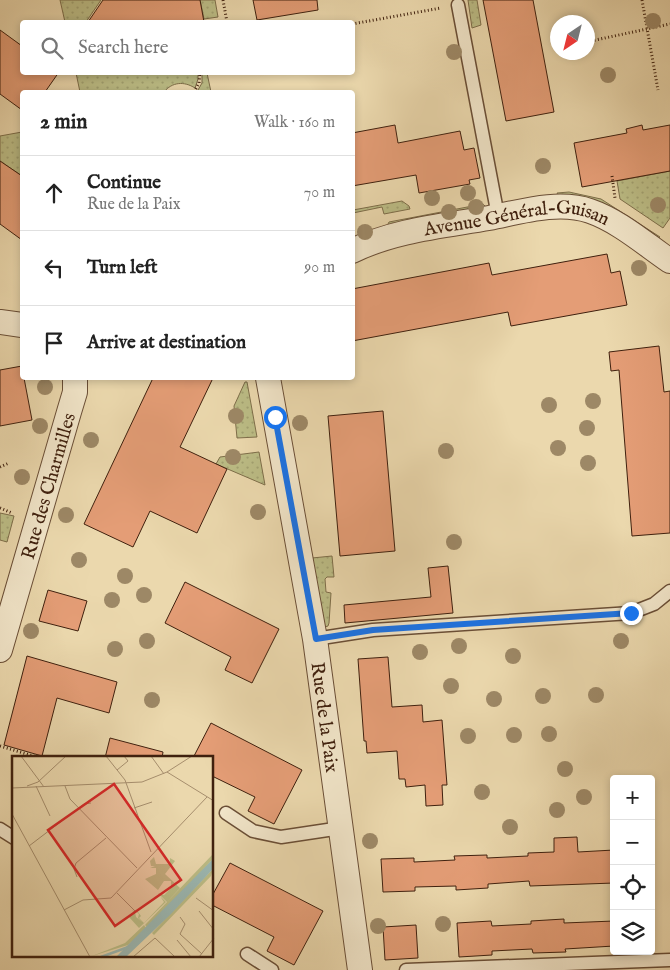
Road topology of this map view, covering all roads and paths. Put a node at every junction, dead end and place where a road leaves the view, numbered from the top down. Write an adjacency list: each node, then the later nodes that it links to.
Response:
1 (223, 0): 4 (path)
2 (642, 0): 7 (path)
3 (458, 5): 5 (path); 14 (lane)
4 (227, 20)
5 (355, 23)
6 (670, 24): 7 (path)
7 (647, 29): 8 (path); 11 (path)
8 (595, 40)
9 (200, 75): 10 (path)
10 (195, 90)
11 (658, 90)
12 (612, 176): 13 (path)
13 (616, 202)
14 (498, 216): 15 (street, Avenue Général-Guisan); 16 (street, Avenue Général-Guisan)
15 (355, 250)
16 (670, 261)
17 (0, 322): 18 (street)
18 (20, 325)
19 (75, 380): 28 (street, Rue des Charmilles)
20 (268, 380): 27 (street, Rue de la Paix)
21 (9, 463): 22 (path)
22 (0, 467)
23 (0, 504): 24 (path)
24 (0, 508): 25 (path)
25 (12, 513)
26 (670, 592): 27 (lane)
27 (316, 639): 32 (street, Rue de la Paix)
28 (0, 650)
29 (0, 746): 30 (path)
30 (33, 756)
31 (226, 813): 32 (lane)
32 (341, 828): 38 (street, Rue de la Paix)
33 (0, 829): 34 (lane)
34 (12, 837)
35 (247, 954): 37 (lane)
36 (670, 960): 39 (lane)
37 (272, 970)
38 (360, 970)
39 (406, 970)

